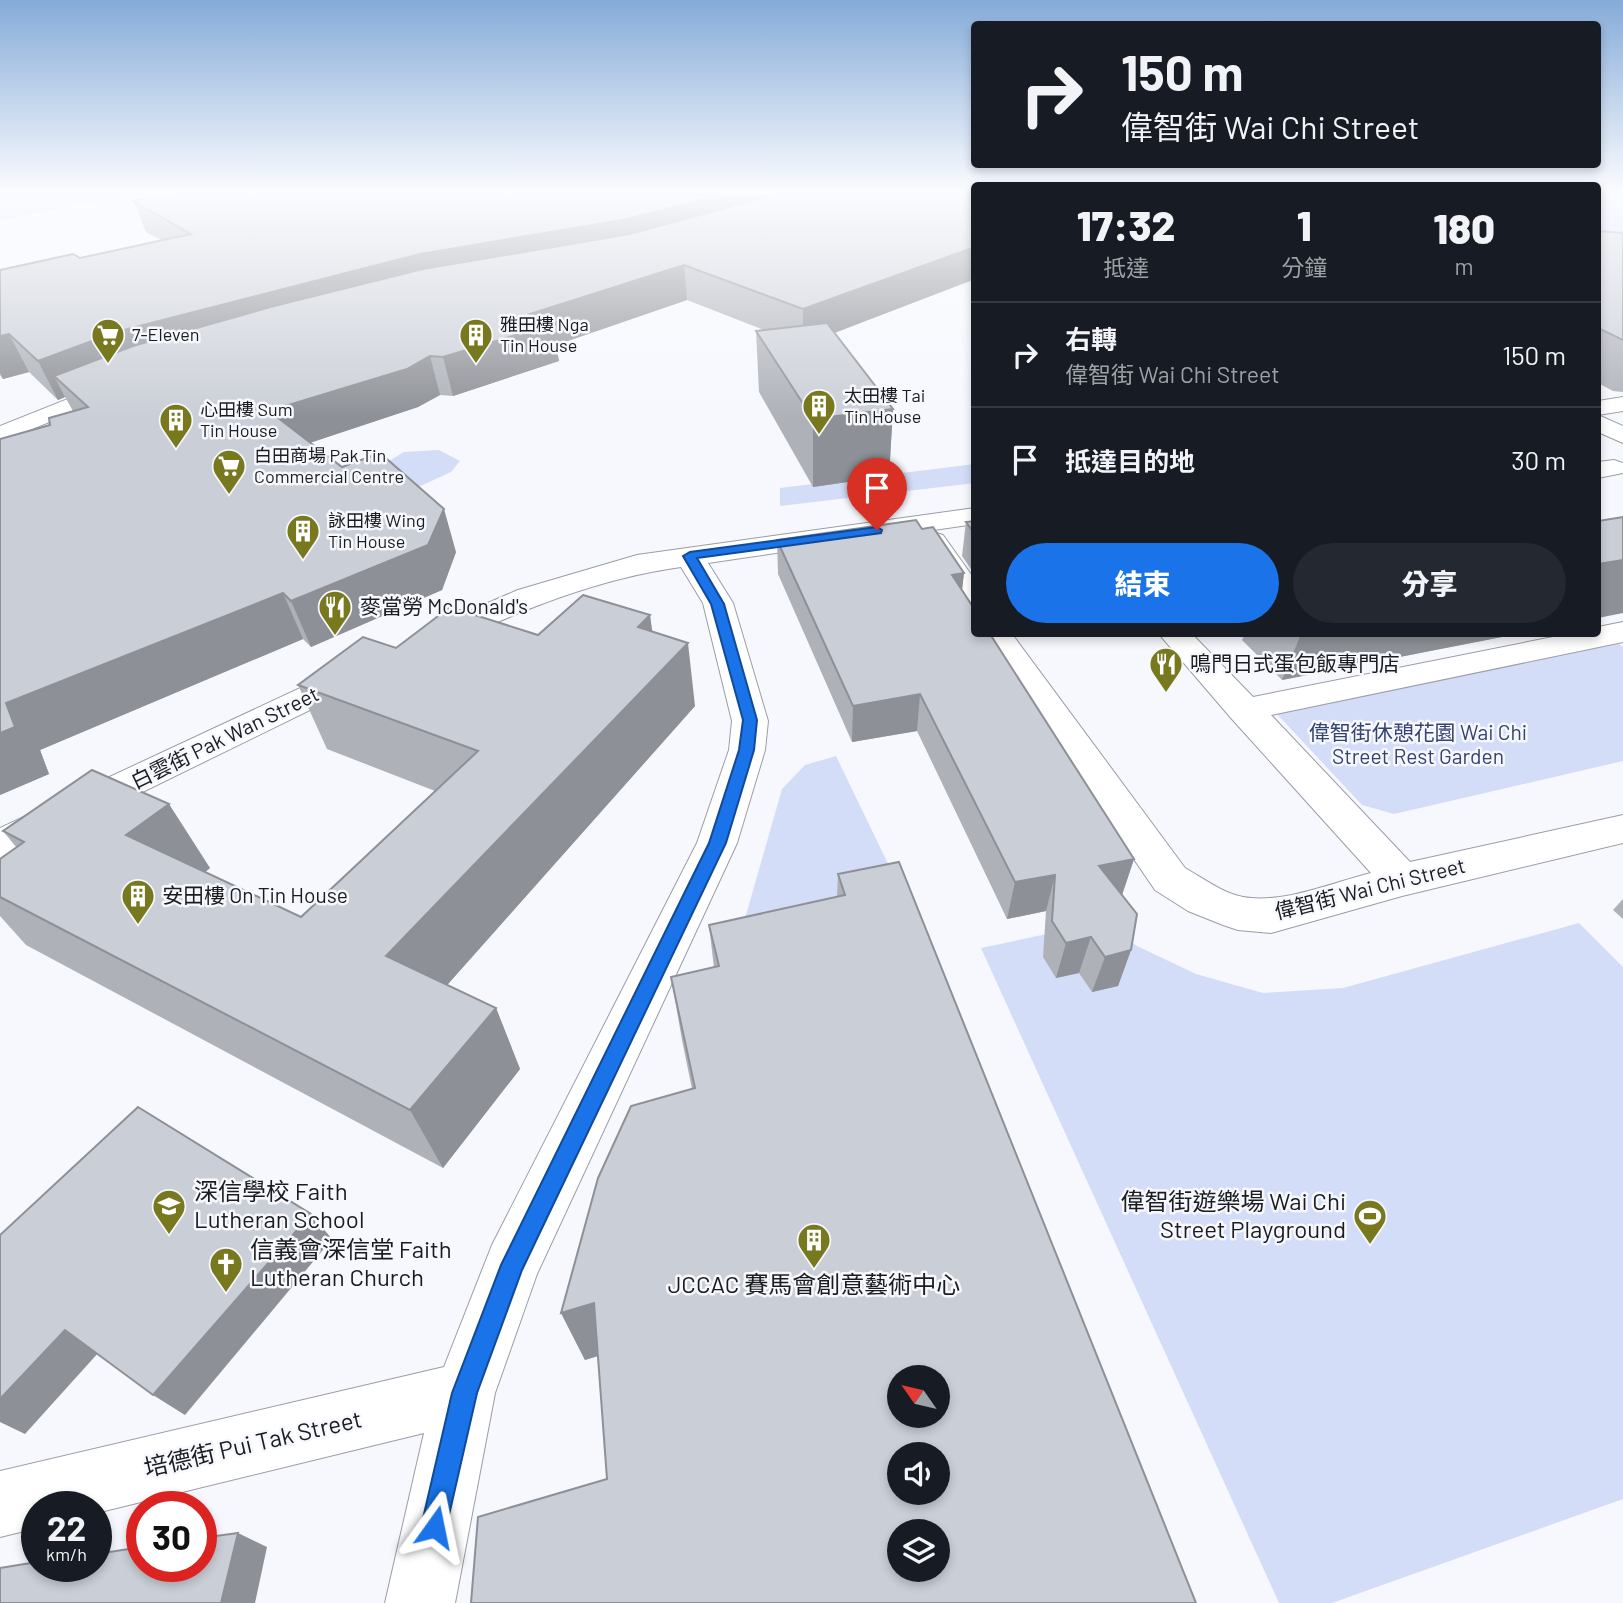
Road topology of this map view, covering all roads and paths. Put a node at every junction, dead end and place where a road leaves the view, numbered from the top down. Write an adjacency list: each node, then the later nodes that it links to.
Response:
1 (142, 377): 4 (street)
2 (1623, 404): 3 (street)
3 (1601, 408)
4 (0, 435)
5 (971, 517): 6 (street)
6 (922, 524): 7 (street); 8 (street)
7 (690, 556): 16 (street); 22 (street)
8 (971, 597)
9 (1601, 609): 10 (street)
10 (1623, 624)
11 (1623, 632): 15 (street)
12 (998, 637): 21 (street, 偉智街 Wai Chi Street)
13 (1178, 637): 18 (street)
14 (1599, 637): 18 (street)
15 (1601, 637)
16 (413, 648)
17 (375, 666): 20 (street, 白雲街 Pak Wan Street)
18 (1243, 710): 21 (street)
19 (1623, 829): 21 (street, 偉智街 Wai Chi Street)
20 (0, 845)
21 (1402, 880)
22 (464, 1393): 23 (street, 培德街 Pui Tak Street); 24 (street)
23 (0, 1504)
24 (420, 1603)

